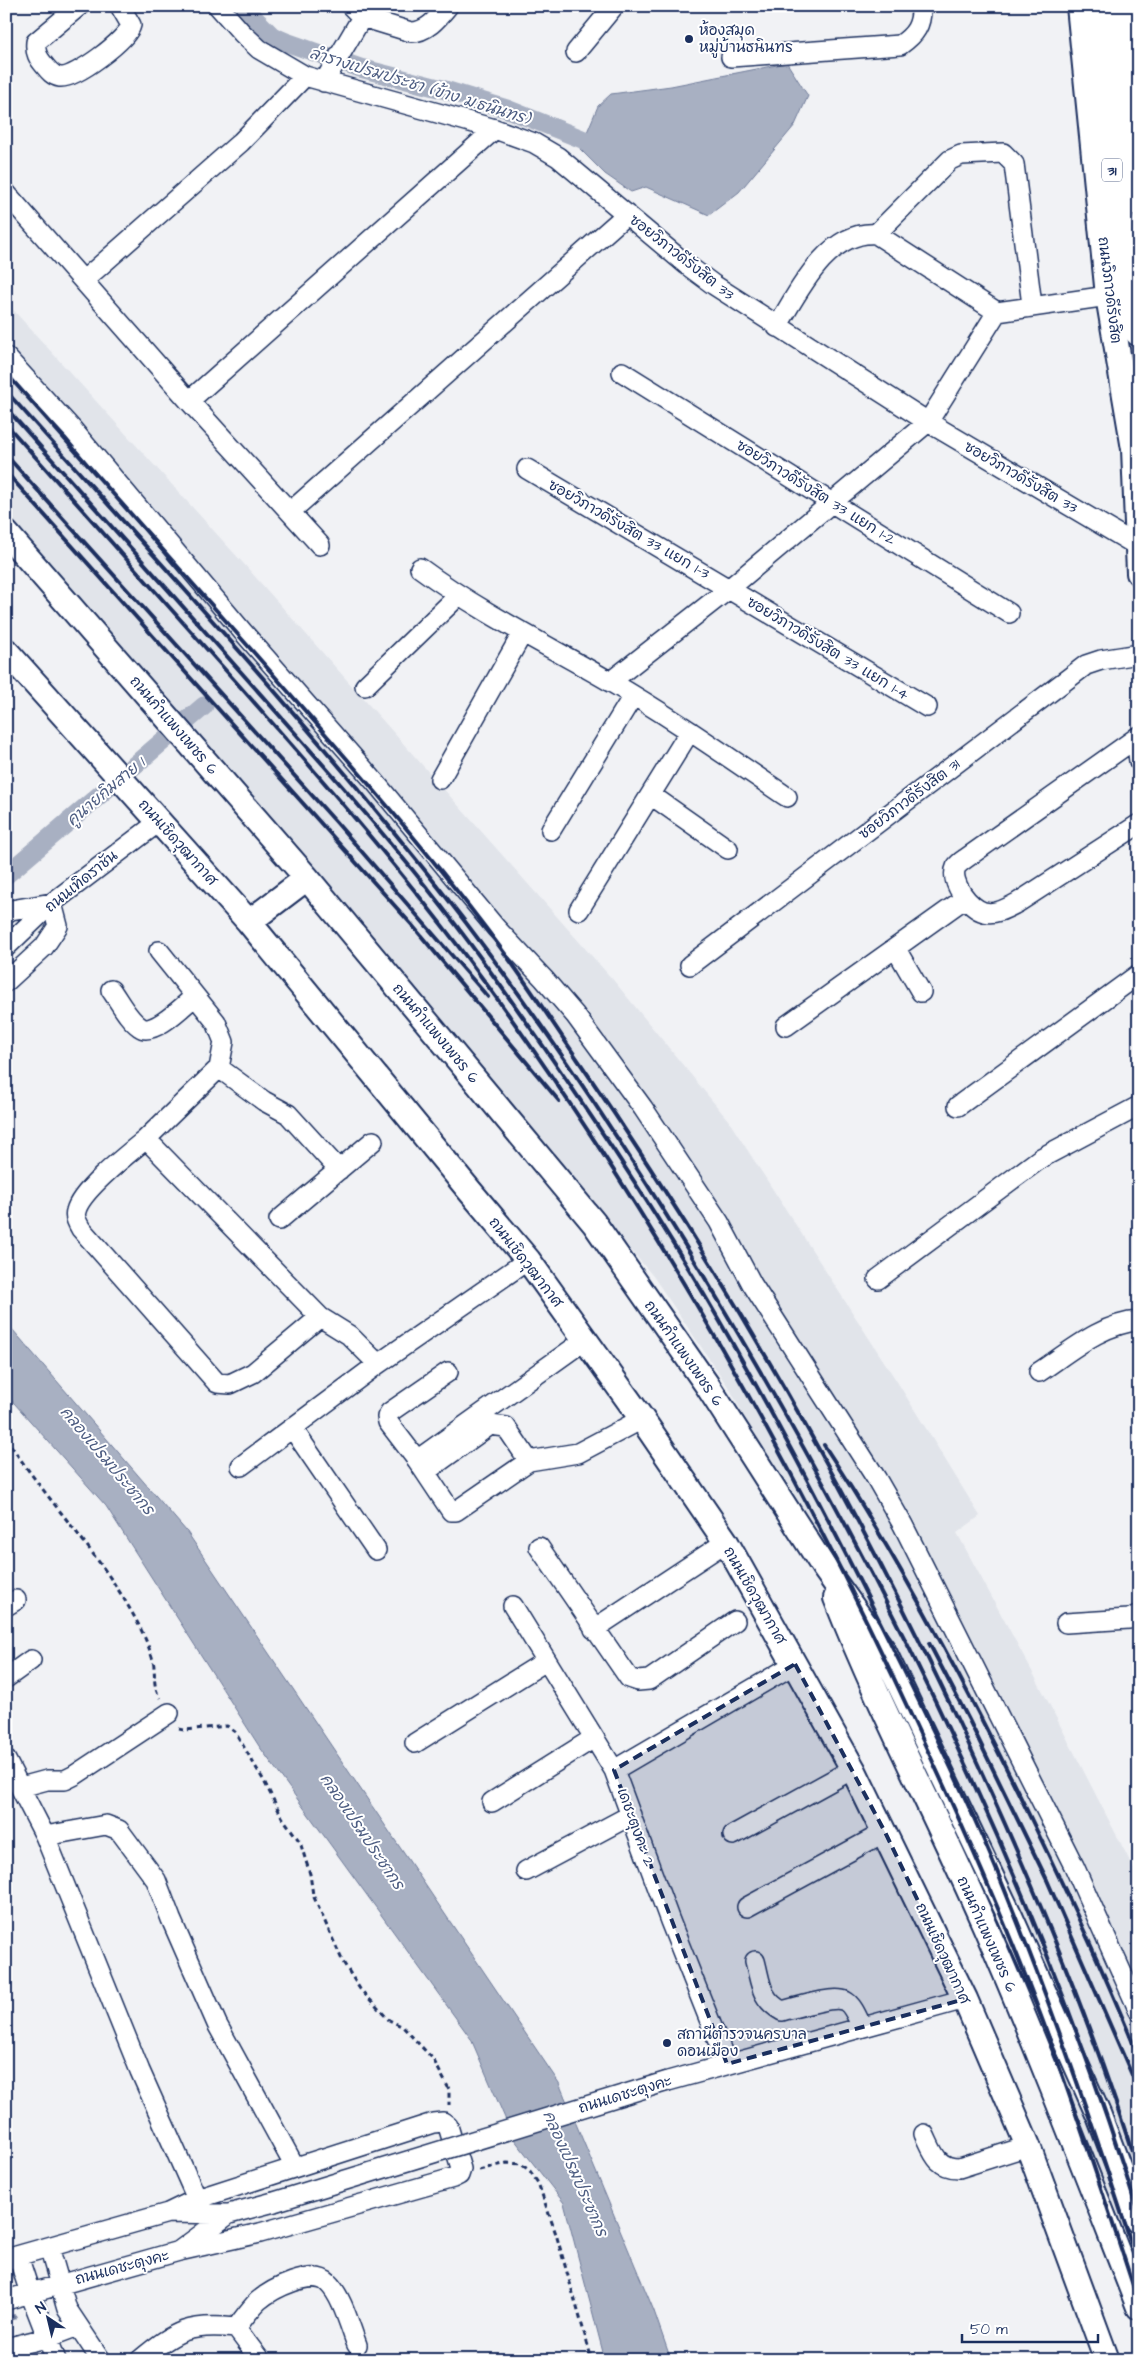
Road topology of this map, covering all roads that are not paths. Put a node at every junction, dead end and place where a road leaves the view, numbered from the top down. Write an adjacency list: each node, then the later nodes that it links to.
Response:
1 (79, 6): 2 (street)
2 (120, 6)
3 (218, 6): 13 (street, ซอยวิภาวดีรังสิต 33)
4 (448, 6): 10 (street)
5 (614, 6): 11 (street)
6 (920, 6): 12 (street)
7 (1079, 6): 21 (main road, ถนนวิภาวดีรังสิต / 31)
8 (1096, 6): 25 (highway, 31)
9 (1123, 6): 17 (highway, 31)
10 (356, 19): 14 (street)
11 (576, 52)
12 (731, 57)
13 (305, 76): 14 (street, ซอยวิภาวดีรังสิต 33); 20 (street)
14 (327, 77): 15 (street, ซอยวิภาวดีรังสิต 33)
15 (495, 129): 18 (street, ซอยวิภาวดีรังสิต 33); 28 (street)
16 (6, 193): 20 (street)
17 (1139, 201)
18 (627, 214): 24 (street, ซอยวิภาวดีรังสิต 33); 33 (street)
19 (876, 234): 22 (street); 23 (street); 24 (street)
20 (84, 280): 28 (street)
21 (1108, 296): 22 (street); 30 (main road, ถนนวิภาวดีรังสิต / 31)
22 (1032, 305): 23 (street)
23 (998, 312): 29 (street)
24 (777, 327): 29 (street, ซอยวิภาวดีรังสิต 33)
25 (1139, 332)
26 (6, 357): 124 (street)
27 (622, 372): 32 (street, ซอยวิภาวดีรังสิต 33 แยก 1-2)
28 (189, 401): 33 (street)
29 (928, 422): 32 (street); 36 (street, ซอยวิภาวดีรังสิต 33)
30 (1136, 460): 36 (main road, ถนนวิภาวดีรังสิต / 31)
31 (527, 469): 39 (street, ซอยวิภาวดีรังสิต 33 แยก 1-3)
32 (834, 502): 39 (street); 41 (street, ซอยวิภาวดีรังสิต 33 แยก 1-2)
33 (290, 512): 35 (street)
34 (6, 533): 59 (main road, ถนนกำแพงเพชร 6)
35 (320, 545)
36 (1137, 546): 38 (main road, ถนนวิภาวดีรังสิต / 31)
37 (420, 568): 40 (street)
38 (1139, 573)
39 (730, 588): 45 (street); 48 (street, ซอยวิภาวดีรังสิต 33 แยก 1-4)
40 (458, 596): 42 (street); 46 (street)
41 (1009, 613)
42 (522, 634): 45 (street); 52 (street)
43 (6, 651): 55 (main road, ถนนเชิดวุฒากาศ)
44 (1139, 654): 68 (street, ซอยวิภาวดีรังสิต 31)
45 (610, 682): 47 (street)
46 (365, 686)
47 (632, 696): 49 (street); 57 (street)
48 (927, 707)
49 (690, 731): 53 (street); 54 (street)
50 (1138, 737): 51 (street); 60 (street)
51 (1139, 761)
52 (440, 780)
53 (651, 795): 58 (street); 62 (street)
54 (787, 797)
55 (160, 821): 61 (street, ถนนเทิดราชัน); 64 (main road, ถนนเชิดวุฒากาศ)
56 (1139, 824): 60 (street)
57 (551, 830)
58 (728, 849)
59 (307, 878): 64 (main road); 98 (main road, ถนนกำแพงเพชร 6)
60 (964, 899): 66 (street)
61 (52, 903): 63 (street); 65 (street, ถนนเทิดราชัน); 70 (street)
62 (579, 910)
63 (6, 913)
64 (249, 922): 82 (main road, ถนนเชิดวุฒากาศ)
65 (6, 947)
66 (896, 949): 72 (street); 74 (street)
67 (159, 951): 73 (street)
68 (690, 965)
69 (1139, 974): 76 (street)
70 (6, 982)
71 (111, 990): 73 (street)
72 (921, 992)
73 (195, 996): 75 (street)
74 (786, 1026)
75 (219, 1068): 78 (street); 80 (street)
76 (958, 1106)
77 (1139, 1106): 83 (street)
78 (146, 1139): 84 (street); 84 (street)
79 (373, 1141): 80 (street)
80 (339, 1170): 81 (street)
81 (279, 1220)
82 (528, 1260): 86 (main road, ถนนเชิดวุฒากาศ); 87 (street)
83 (878, 1279)
84 (320, 1317): 87 (street)
85 (1139, 1321): 89 (street)
86 (585, 1340): 90 (main road, ถนนเชิดวุฒากาศ); 94 (street)
87 (378, 1364): 91 (street)
88 (448, 1372): 94 (street)
89 (1039, 1372)
90 (642, 1419): 92 (street); 95 (main road, ถนนเชิดวุฒากาศ)
91 (293, 1429): 93 (street); 97 (street)
92 (529, 1461): 94 (street); 94 (street)
93 (241, 1466)
94 (421, 1466)
95 (726, 1542): 103 (street); 106 (main road, ถนนเชิดวุฒากาศ)
96 (539, 1547): 103 (street)
97 (376, 1550)
98 (823, 1566): 133 (main road, ถนนกำแพงเพชร 6); 139 (main road, ถนนกำแพงเพชร 6)
99 (513, 1606): 105 (street, เดชะตุงคะ 2)
100 (1139, 1614): 102 (street)
101 (735, 1621): 103 (street)
102 (1066, 1623)
103 (594, 1629)
104 (31, 1660): 107 (street)
105 (546, 1660): 109 (street, เดชะตุงคะ 2); 110 (street)
106 (795, 1664): 112 (main road, ถนนเชิดวุฒากาศ); 113 (street)
107 (6, 1678)
108 (169, 1713): 114 (street)
109 (594, 1738): 113 (street, เดชะตุงคะ 2); 115 (street)
110 (414, 1743)
111 (6, 1760): 114 (street)
112 (853, 1769): 117 (main road, ถนนเชิดวุฒากาศ); 118 (street)
113 (614, 1770): 116 (street, เดชะตุงคะ 2)
114 (22, 1787): 119 (street)
115 (492, 1802)
116 (631, 1815): 120 (street); 126 (street, เดชะตุงคะ 2)
117 (885, 1832): 121 (street); 123 (main road, ถนนเชิดวุฒากาศ)
118 (734, 1835)
119 (45, 1836): 129 (street); 130 (street)
120 (526, 1871)
121 (747, 1906)
122 (755, 1961): 125 (street)
123 (965, 1999): 125 (street, ถนนเดชะตุงคะ); 128 (main road, ถนนเชิดวุฒากาศ)
124 (1139, 2011)
125 (862, 2027): 126 (street, ถนนเดชะตุงคะ)
126 (727, 2064): 132 (street, ถนนเดชะตุงคะ, bridge)
127 (924, 2134): 128 (street)
128 (1028, 2146): 149 (main road, ถนนเชิดวุฒากาศ)
129 (294, 2167): 130 (street); 135 (street)
130 (197, 2199): 131 (street)
131 (168, 2213): 132 (street, ถนนเดชะตุงคะ); 134 (street, ถนนเดชะตุงคะ)
132 (229, 2214): 135 (street, ถนนเดชะตุงคะ)
133 (1139, 2221)
134 (48, 2247): 136 (street, ถนนเดชะตุงคะ); 137 (street)
135 (179, 2251): 137 (street, ถนนเดชะตุงคะ)
136 (12, 2258): 140 (street)
137 (63, 2297): 140 (street, ถนนเดชะตุงคะ); 141 (street)
138 (6, 2300): 140 (street, ถนนเดชะตุงคะ)
139 (1139, 2307)
140 (38, 2314): 141 (street); 144 (street); 145 (street)
141 (78, 2326): 146 (street)
142 (236, 2328): 143 (street); 147 (street); 148 (street)
143 (358, 2345)
144 (6, 2348)
145 (56, 2360)
146 (100, 2360)
147 (140, 2360)
148 (260, 2360)
149 (1107, 2360)

